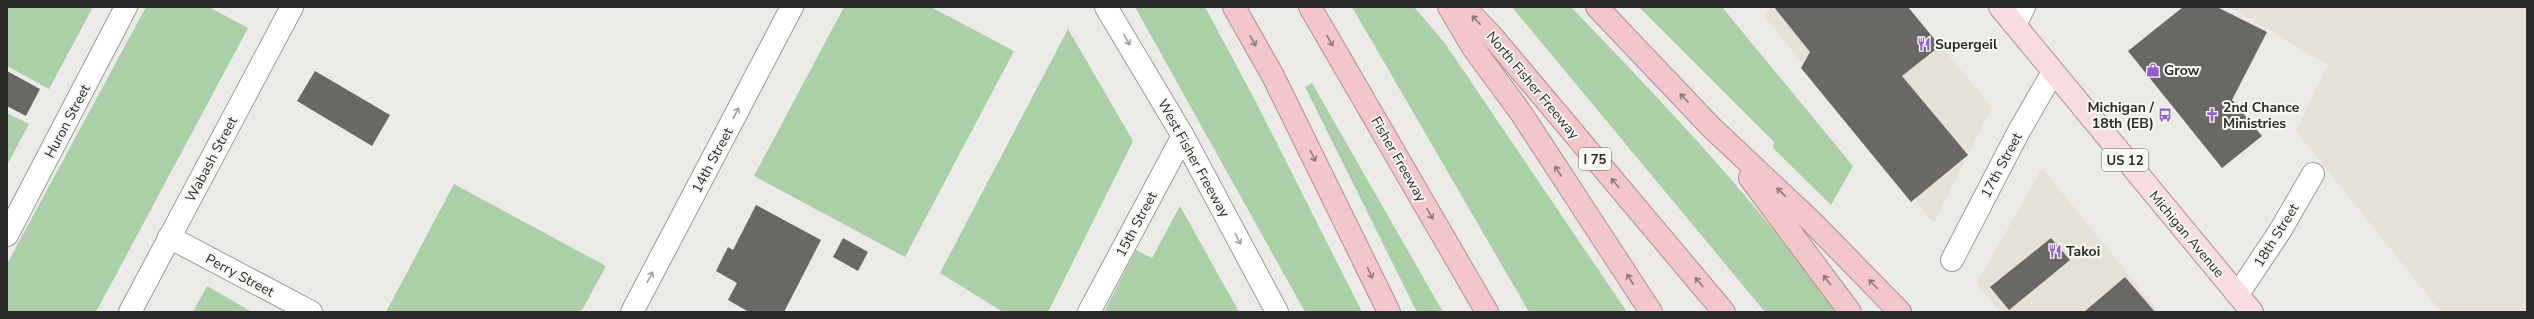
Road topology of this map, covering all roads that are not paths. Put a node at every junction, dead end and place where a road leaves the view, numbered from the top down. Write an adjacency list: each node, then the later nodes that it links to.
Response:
1 (126, 7): 16 (street, Huron Street)
2 (792, 7): 22 (street, 14th Street, one-way to 2)
3 (1106, 7): 14 (street, West Fisher Freeway, one-way to 14)
4 (1234, 7): 25 (highway, one-way to 25)
5 (1310, 7): 26 (highway, Fisher Freeway, one-way to 26)
6 (1449, 7): 27 (highway, one-way to 6)
7 (1464, 7): 28 (highway, North Fisher Freeway / I 75, one-way to 7)
8 (1597, 7): 13 (highway, one-way to 8)
9 (2000, 7): 11 (main road, Michigan Avenue / US 12)
10 (285, 9): 17 (street, Wabash Street)
11 (2019, 16): 12 (main road, Michigan Avenue / US 12)
12 (2053, 72): 18 (street, 17th Street); 19 (main road, Michigan Avenue / US 12)
13 (1711, 127): 29 (highway, one-way to 13); 30 (highway, one-way to 13)
14 (1183, 136): 23 (street, 15th Street); 24 (street, West Fisher Freeway, one-way to 24)
15 (2313, 174): 19 (street, 18th Street)
16 (7, 235)
17 (169, 237): 20 (street, Wabash Street); 21 (street, Perry Street)
18 (1952, 260)
19 (2238, 294): 31 (main road, Michigan Avenue / US 12)
20 (130, 312)
21 (311, 312)
22 (632, 312)
23 (1089, 312)
24 (1277, 312)
25 (1389, 312)
26 (1487, 312)
27 (1651, 312)
28 (1724, 312)
29 (1850, 312)
30 (1900, 312)
31 (2252, 312)

